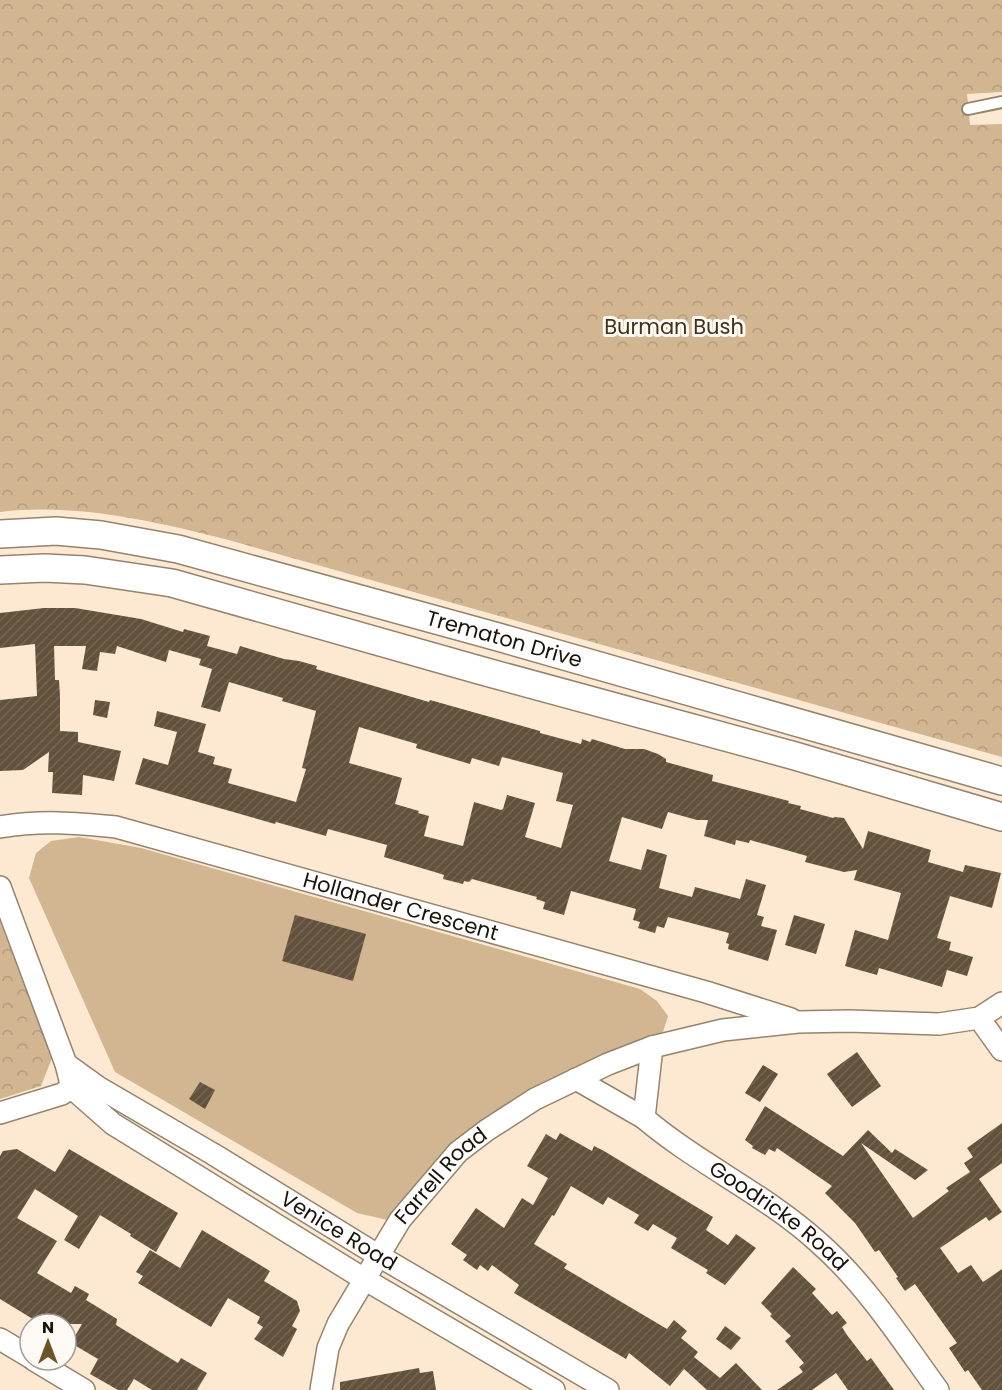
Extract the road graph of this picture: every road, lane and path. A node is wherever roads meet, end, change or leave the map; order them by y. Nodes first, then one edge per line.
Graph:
1 (1002, 102) edge
2 (968, 109) dead end
3 (0, 534) edge
4 (178, 549) junction
5 (0, 570) edge
6 (172, 583) junction
7 (404, 612) junction
8 (394, 645) junction
9 (589, 664) junction
10 (577, 697) junction
11 (732, 704) junction
12 (722, 736) junction
13 (932, 761) junction
14 (1002, 781) edge
15 (923, 793) junction
16 (1002, 817) edge
17 (0, 827) edge
18 (0, 887) edge
19 (1002, 1003) edge
20 (979, 1018) junction
21 (798, 1022) junction
22 (652, 1047) junction
23 (1002, 1050) edge
24 (576, 1079) junction
25 (78, 1083) junction
26 (0, 1113) edge
27 (644, 1118) junction
28 (213, 1154) junction
29 (196, 1177) junction
30 (379, 1256) junction
31 (364, 1279) junction
32 (0, 1339) edge
33 (18, 1350) edge
34 (54, 1372) edge
35 (84, 1390) edge
36 (321, 1390) edge
37 (554, 1390) edge
38 (608, 1390) edge
39 (938, 1390) edge

1 - 2 lane
3 - 4 street, Trematon Drive
4 - 6 street
4 - 7 street, Trematon Drive
5 - 6 street, Trematon Drive
6 - 8 street, Trematon Drive
7 - 8 street
7 - 9 street, Trematon Drive
8 - 10 street, Trematon Drive
9 - 10 street
9 - 11 street, Trematon Drive
10 - 12 street, Trematon Drive
11 - 12 street
11 - 13 street, Trematon Drive
12 - 15 street, Trematon Drive
13 - 14 street, Trematon Drive
13 - 15 street
15 - 16 street, Trematon Drive
17 - 21 street, Hollander Crescent
18 - 25 street
19 - 20 street, Hollander Crescent
20 - 21 street, Hollander Crescent
20 - 23 street
21 - 22 street, Hollander Crescent
22 - 24 street, Farrell Road
22 - 27 street
24 - 27 street, Goodricke Road
24 - 30 street, Farrell Road
25 - 26 street
25 - 28 street, Venice Road
25 - 29 street, Venice Road
27 - 39 street, Goodricke Road
28 - 29 street
28 - 30 street, Venice Road
29 - 31 street, Venice Road
30 - 31 street, Farrell Road
30 - 38 street, Venice Road
31 - 36 street, Farrell Road
31 - 37 street, Venice Road
32 - 33 street
34 - 35 street

